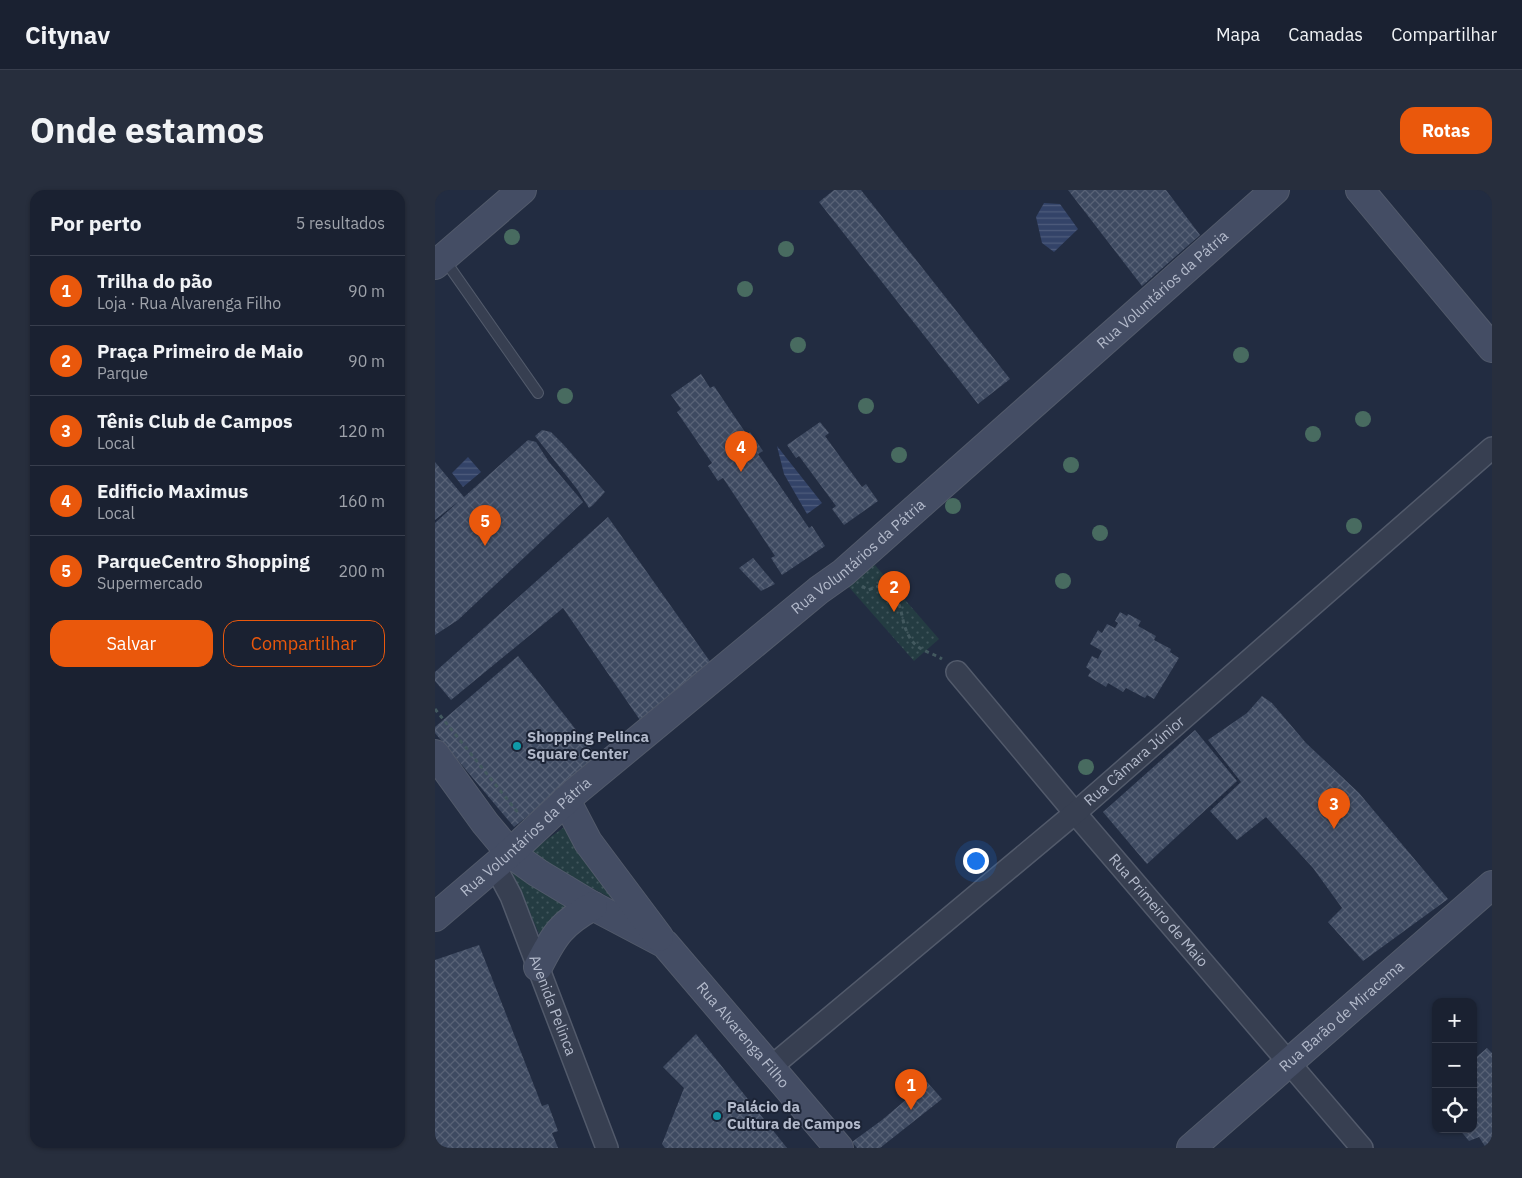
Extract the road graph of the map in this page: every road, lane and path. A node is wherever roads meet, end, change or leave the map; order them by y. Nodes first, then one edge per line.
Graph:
1 (523, 190) edge
2 (1275, 190) edge
3 (1359, 190) edge
4 (439, 262) edge
5 (1492, 348) edge
6 (538, 393) dead end
7 (1492, 448) edge
8 (843, 572) junction
9 (957, 672) joint
10 (435, 709) edge
11 (435, 754) edge
12 (566, 800) junction
13 (510, 803) dead end
14 (1075, 813) junction
15 (503, 859) junction
16 (1492, 885) edge
17 (593, 906) junction
18 (435, 917) edge
19 (665, 944) junction
20 (539, 966) junction
21 (1290, 1064) junction
22 (771, 1067) junction
23 (607, 1148) edge
24 (839, 1148) edge
25 (1191, 1148) edge
26 (1362, 1148) edge

1 - 4 main road
2 - 8 main road, Rua Voluntários da Pátria
3 - 5 main road
4 - 6 lane
7 - 14 street, Rua Câmara Júnior
8 - 9 path
8 - 12 main road, Rua Voluntários da Pátria
9 - 14 street, Rua Primeiro de Maio
10 - 13 path
11 - 15 main road, Avenida Pelinca
12 - 15 main road, Rua Voluntários da Pátria
12 - 19 main road, Rua Alvarenga Filho
14 - 21 street, Rua Primeiro de Maio
14 - 22 street, Rua Câmara Júnior
15 - 17 main road, Rua Alvarenga Filho
15 - 18 main road, Rua Voluntários da Pátria
15 - 20 street, Avenida Pelinca
16 - 21 main road, Rua Barão de Miracema
17 - 19 main road, Rua Alvarenga Filho
17 - 20 main road
19 - 22 main road, Rua Alvarenga Filho
20 - 23 street, Avenida Pelinca
21 - 25 main road, Rua Barão de Miracema
21 - 26 street, Rua Primeiro de Maio
22 - 24 main road, Rua Alvarenga Filho

